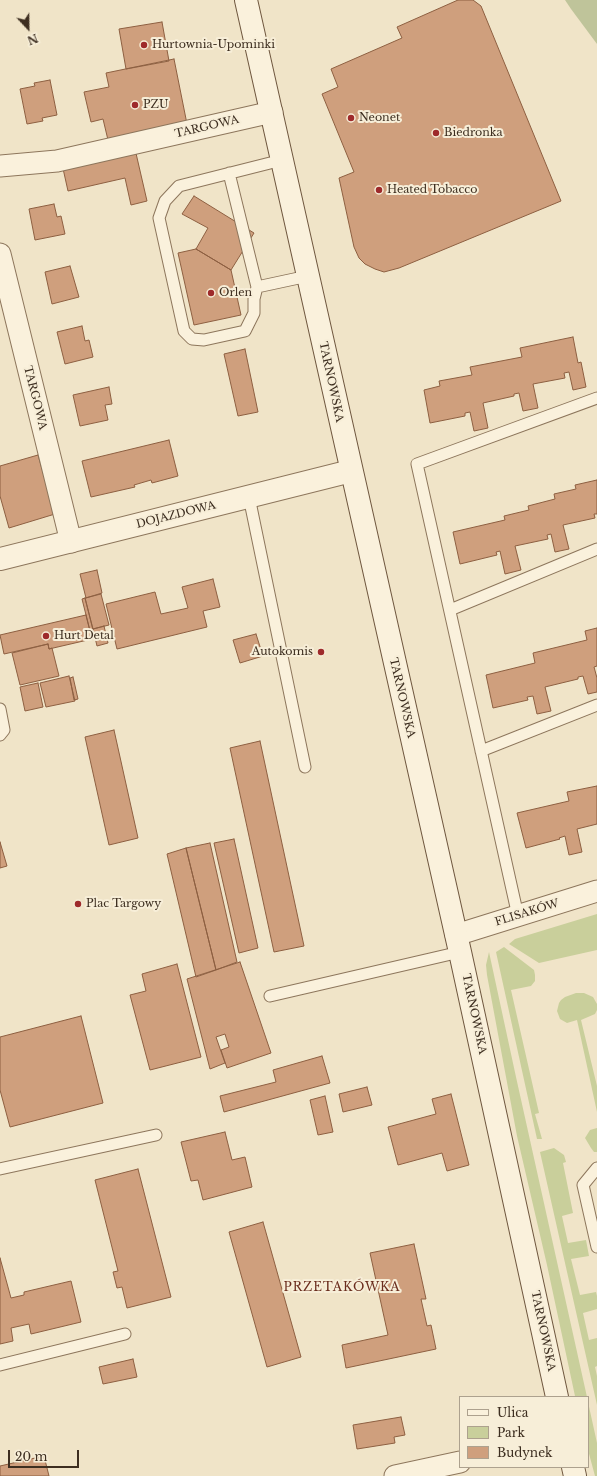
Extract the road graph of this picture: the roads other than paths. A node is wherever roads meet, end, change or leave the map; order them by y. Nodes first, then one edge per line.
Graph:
1 (246, 0) edge
2 (272, 112) junction
3 (282, 160) junction
4 (0, 166) edge
5 (229, 173) junction
6 (0, 254) edge
7 (308, 276) junction
8 (257, 287) junction
9 (597, 398) edge
10 (351, 471) junction
11 (248, 497) junction
12 (71, 542) junction
13 (597, 549) edge
14 (0, 560) edge
15 (450, 610) junction
16 (597, 705) edge
17 (0, 709) edge
18 (0, 735) edge
19 (481, 752) junction
20 (306, 767) dead end
21 (597, 892) edge
22 (518, 916) junction
23 (458, 943) junction
24 (270, 996) dead end
25 (156, 1135) dead end
26 (597, 1168) edge
27 (0, 1169) edge
28 (597, 1247) edge
29 (126, 1334) dead end
30 (0, 1365) edge
31 (557, 1396) edge
32 (459, 1462) edge
33 (395, 1476) edge

1 - 2 main road, TARNOWSKA
2 - 3 main road, TARNOWSKA
2 - 4 street, TARGOWA
3 - 5 lane
3 - 7 main road, TARNOWSKA
5 - 8 lane
5 - 8 lane
6 - 12 street, TARGOWA
7 - 8 lane
7 - 10 main road, TARNOWSKA
9 - 15 lane
10 - 11 main road, DOJAZDOWA
10 - 23 main road, TARNOWSKA
11 - 12 main road, DOJAZDOWA
11 - 20 lane
12 - 14 main road, DOJAZDOWA
13 - 15 lane
15 - 19 lane
16 - 19 lane
17 - 18 lane
19 - 22 lane
21 - 22 street, FLISAKÓW
22 - 23 street, FLISAKÓW
23 - 24 lane
23 - 31 main road, TARNOWSKA
25 - 27 lane
26 - 28 lane
29 - 30 lane
32 - 33 street

